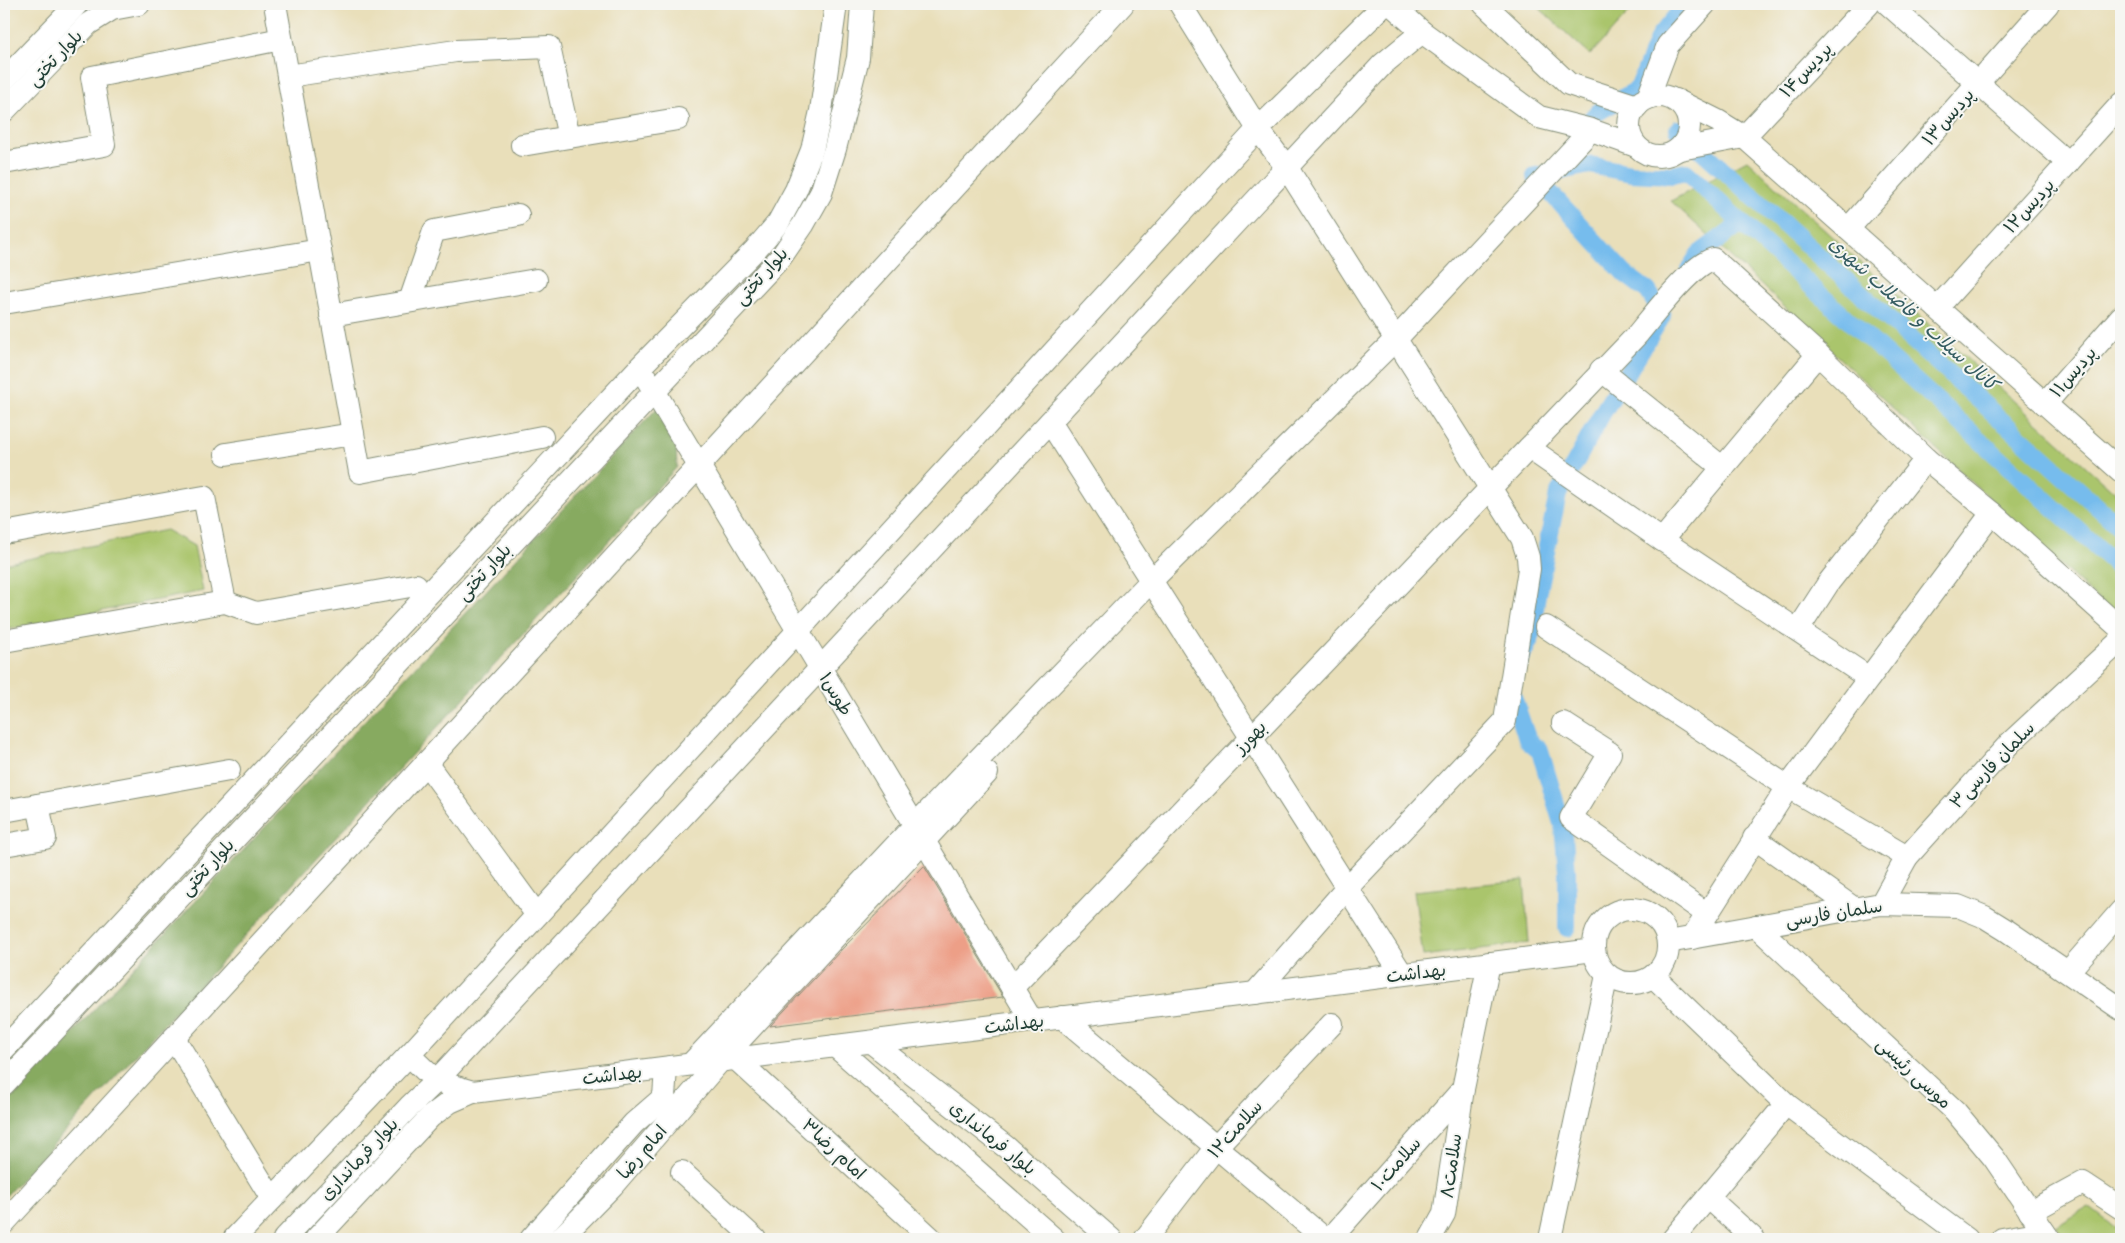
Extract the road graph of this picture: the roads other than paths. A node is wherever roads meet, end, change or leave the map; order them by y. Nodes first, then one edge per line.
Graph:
1 (77, 4) edge
2 (139, 4) edge
3 (275, 4) edge
4 (836, 4) edge
5 (862, 4) edge
6 (1123, 4) edge
7 (1180, 4) edge
8 (1385, 4) edge
9 (1391, 4) edge
10 (1484, 4) edge
11 (1705, 4) edge
12 (1869, 4) edge
13 (1888, 4) edge
14 (2048, 4) edge
15 (1422, 32) junction
16 (281, 39) junction
17 (288, 76) junction
18 (4, 80) edge
19 (1978, 83) junction
20 (1675, 100) junction
21 (1642, 102) junction
22 (2121, 104) edge
23 (4, 111) edge
24 (678, 119) dead end
25 (1258, 128) junction
26 (1592, 130) junction
27 (569, 137) junction
28 (1744, 137) junction
29 (522, 145) dead end
30 (1636, 146) junction
31 (1680, 149) junction
32 (2068, 162) junction
33 (4, 163) edge
34 (1287, 168) junction
35 (518, 215) dead end
36 (1848, 230) junction
37 (320, 250) junction
38 (536, 280) dead end
39 (410, 301) junction
40 (4, 303) edge
41 (1936, 308) junction
42 (332, 315) junction
43 (2121, 317) edge
44 (1396, 340) junction
45 (1818, 354) junction
46 (640, 367) junction
47 (1601, 370) junction
48 (654, 390) junction
49 (2045, 404) junction
50 (1050, 422) junction
51 (353, 434) junction
52 (542, 437) dead end
53 (1529, 448) junction
54 (226, 454) dead end
55 (1926, 459) junction
56 (700, 465) junction
57 (1723, 468) junction
58 (2121, 471) edge
59 (1490, 488) junction
60 (1992, 513) junction
61 (4, 533) edge
62 (1662, 540) junction
63 (416, 585) dead end
64 (1155, 587) junction
65 (225, 602) junction
66 (1546, 627) dead end
67 (2121, 629) edge
68 (1798, 630) junction
69 (799, 631) junction
70 (2121, 640) edge
71 (4, 641) edge
72 (820, 668) junction
73 (1869, 678) junction
74 (1563, 723) dead end
75 (1251, 737) junction
76 (426, 763) junction
77 (229, 770) dead end
78 (1788, 787) junction
79 (38, 805) junction
80 (4, 811) edge
81 (919, 832) junction
82 (1754, 838) junction
83 (4, 845) edge
84 (1907, 857) junction
85 (1347, 888) junction
86 (1881, 904) junction
87 (1855, 909) junction
88 (2121, 911) edge
89 (1707, 914) junction
90 (538, 915) junction
91 (1756, 926) junction
92 (1692, 938) junction
93 (1668, 942) junction
94 (1594, 950) junction
95 (1490, 963) junction
96 (2068, 972) junction
97 (1402, 974) junction
98 (1607, 975) junction
99 (1653, 976) junction
100 (1012, 988) junction
101 (1255, 993) junction
102 (2121, 1009) edge
103 (1062, 1017) junction
104 (1032, 1021) junction
105 (1332, 1024) dead end
106 (174, 1038) junction
107 (871, 1042) junction
108 (835, 1046) junction
109 (4, 1049) edge
110 (409, 1055) junction
111 (728, 1060) junction
112 (691, 1064) junction
113 (666, 1068) junction
114 (436, 1081) junction
115 (4, 1084) edge
116 (1462, 1089) junction
117 (473, 1092) junction
118 (1786, 1104) junction
119 (1216, 1148) junction
120 (682, 1172) dead end
121 (1708, 1197) junction
122 (265, 1207) junction
123 (2121, 1208) edge
124 (2030, 1212) junction
125 (4, 1223) edge
126 (2046, 1236) edge
127 (234, 1239) edge
128 (283, 1239) edge
129 (316, 1239) edge
130 (531, 1239) edge
131 (560, 1239) edge
132 (755, 1239) edge
133 (932, 1239) edge
134 (1054, 1239) edge
135 (1112, 1239) edge
136 (1145, 1239) edge
137 (1325, 1239) edge
138 (1330, 1239) edge
139 (1430, 1239) edge
140 (1550, 1239) edge
141 (1673, 1239) edge
142 (1754, 1239) edge
143 (1967, 1239) edge
144 (2002, 1239) edge

1 - 18 street, بلوار تختی
2 - 23 street, بلوار تختی
3 - 16 street
4 - 46 street, بلوار تختی
5 - 48 street, بلوار تختی
6 - 56 street
7 - 25 street
8 - 25 street
9 - 15 street
10 - 21 street
11 - 21 street
12 - 28 street, پردیس۱۴
13 - 19 street
14 - 19 street, پردیس۱۳
15 - 26 street
15 - 34 street, بلوار فرمانداری
16 - 17 street
16 - 33 street
17 - 27 street
17 - 37 street
19 - 32 street
19 - 36 street, پردیس۱۳
20 - 21 street
20 - 28 street
20 - 31 street
21 - 30 street
22 - 32 street, پردیس۱۲
24 - 27 street
25 - 34 street
25 - 69 street
26 - 30 street
26 - 44 street
27 - 29 street
28 - 31 street
28 - 36 street
30 - 31 street
32 - 41 street, پردیس۱۲
34 - 44 street
34 - 50 street, بلوار فرمانداری
35 - 39 street
36 - 41 street
37 - 40 street
37 - 42 street
38 - 39 street
39 - 42 street
41 - 49 street
42 - 51 street
43 - 49 street, پردیس۱۱
44 - 59 street
44 - 64 street
45 - 47 street, بهورز
45 - 55 street
45 - 57 street
46 - 48 street, طوس۱
46 - 109 street, بلوار تختی
47 - 53 street, بهورز
47 - 57 street
48 - 56 street, طوس۱
48 - 115 street, بلوار تختی
49 - 58 street
50 - 64 street
50 - 72 street, بلوار فرمانداری
51 - 52 street
51 - 54 street
53 - 59 street, بهورز
53 - 62 street
55 - 60 street
55 - 68 street
56 - 69 street, طوس۱
56 - 76 street
57 - 62 street
59 - 75 street, بهورز
59 - 85 street
60 - 67 street
60 - 73 street
61 - 65 street
62 - 68 street
63 - 65 street
64 - 75 street
64 - 81 street
65 - 71 street
66 - 78 street
68 - 73 street
69 - 72 street, طوس۱
69 - 90 street
70 - 84 street, سلمان فارسی۳
72 - 81 street, طوس۱
72 - 114 street, بلوار فرمانداری
73 - 78 street
74 - 89 street
75 - 85 street
75 - 100 street, بهورز
76 - 90 street
76 - 106 street
77 - 79 street
78 - 82 street
78 - 84 street
79 - 80 street
79 - 83 street
81 - 100 street, طوس۱
81 - 111 street, امام رضا
81 - 112 street
82 - 87 street
82 - 89 street
84 - 86 street, سلمان فارسی۳
85 - 97 street
85 - 101 street
86 - 87 street, سلمان فارسی
86 - 96 street, سلمان فارسی
87 - 91 street, سلمان فارسی
88 - 96 street
89 - 92 street
90 - 110 street
91 - 92 street, سلمان فارسی
91 - 124 street, موسی رئیسی
92 - 93 street, سلمان فارسی
93 - 94 street
93 - 99 street
94 - 95 street, بهداشت
94 - 98 street
95 - 97 street, بهداشت
95 - 116 street, سلامت۸
96 - 102 street, سلمان فارسی
97 - 101 street, بهداشت
98 - 99 street
98 - 140 street
99 - 118 street
100 - 104 street, طوس۱
101 - 103 street, بهداشت
103 - 104 street, بهداشت
103 - 119 street
104 - 107 street, بهداشت
105 - 119 street, سلامت۱۲
106 - 122 street
106 - 125 street
107 - 108 street, بهداشت
107 - 135 street, بلوار فرمانداری
108 - 111 street, بهداشت
108 - 134 street, بلوار فرمانداری
110 - 114 street
110 - 122 street
111 - 112 street, بهداشت
111 - 131 street, امام رضا
111 - 133 street, امام رضا۳
112 - 113 street, بهداشت
113 - 117 street, بهداشت
113 - 130 street, امام رضا
114 - 117 street, بهداشت
114 - 128 street, بلوار فرمانداری
116 - 138 street, سلامت۱۰
116 - 139 street, سلامت۸
117 - 129 street, بلوار فرمانداری
118 - 121 street
118 - 143 street
119 - 136 street, سلامت۱۲
119 - 137 street
120 - 132 street
121 - 141 street
121 - 142 street
122 - 127 street
122 - 128 street
123 - 124 street
124 - 126 street, موسی رئیسی
126 - 144 street

